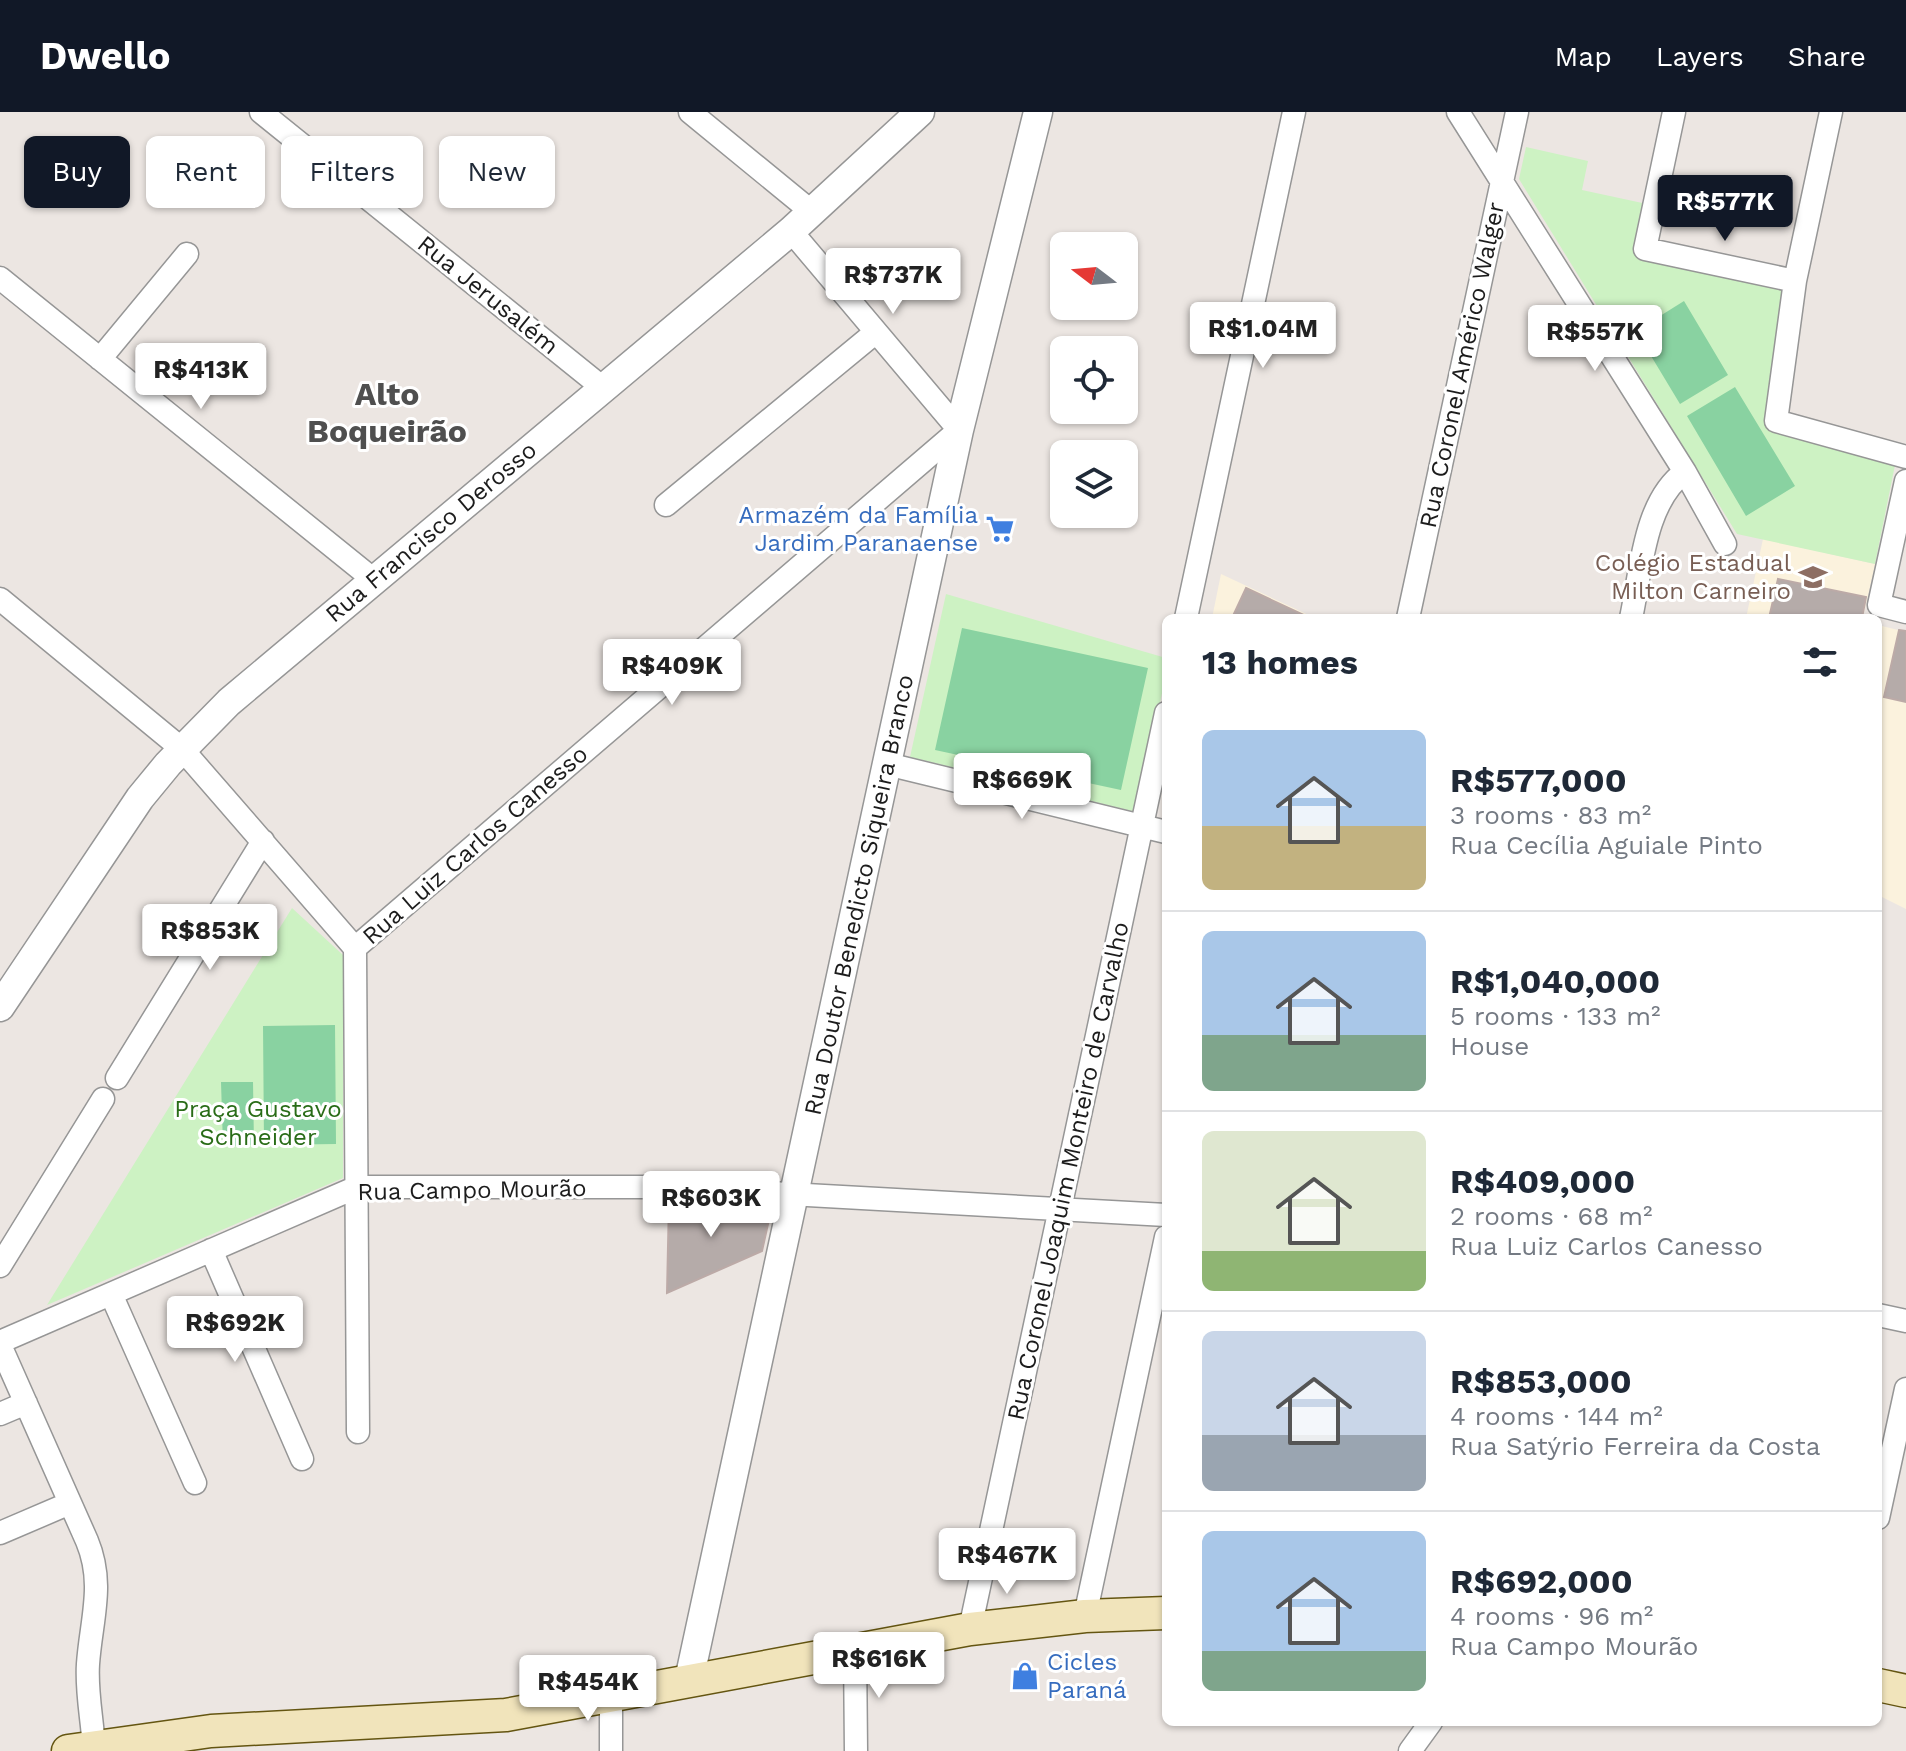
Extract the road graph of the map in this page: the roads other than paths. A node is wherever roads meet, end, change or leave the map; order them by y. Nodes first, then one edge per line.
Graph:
1 (261, 112) edge
2 (690, 112) edge
3 (920, 112) edge
4 (1038, 112) edge
5 (1294, 112) edge
6 (1458, 112) edge
7 (1517, 112) edge
8 (1674, 112) edge
9 (1831, 112) edge
10 (1502, 182) junction
11 (812, 212) junction
12 (791, 231) junction
13 (187, 254) dead end
14 (0, 278) edge
15 (1795, 281) junction
16 (876, 332) junction
17 (100, 359) junction
18 (603, 388) junction
19 (959, 430) junction
20 (1906, 457) edge
21 (1685, 472) junction
22 (1906, 481) edge
23 (666, 505) dead end
24 (1725, 544) dead end
25 (374, 580) junction
26 (3, 608) edge
27 (1906, 612) edge
28 (1187, 614) edge
29 (1409, 614) edge
30 (1632, 614) edge
31 (1162, 732) edge
32 (182, 749) junction
33 (887, 764) junction
34 (1142, 827) junction
35 (1162, 831) edge
36 (263, 841) junction
37 (355, 948) junction
38 (0, 1007) edge
39 (117, 1078) dead end
40 (103, 1099) dead end
41 (357, 1187) junction
42 (794, 1195) junction
43 (1060, 1209) junction
44 (1162, 1215) edge
45 (211, 1250) junction
46 (1162, 1256) edge
47 (0, 1266) edge
48 (111, 1294) junction
49 (1882, 1316) edge
50 (1906, 1321) edge
51 (0, 1343) edge
52 (1906, 1389) edge
53 (26, 1403) junction
54 (0, 1414) edge
55 (358, 1432) dead end
56 (302, 1459) dead end
57 (195, 1483) dead end
58 (1882, 1500) edge
59 (70, 1503) junction
60 (0, 1533) edge
61 (1162, 1613) edge
62 (1085, 1616) junction
63 (970, 1629) junction
64 (855, 1649) junction
65 (689, 1680) junction
66 (1882, 1686) edge
67 (1906, 1691) edge
68 (611, 1695) junction
69 (1428, 1726) edge
70 (355, 1738) edge
71 (86, 1750) edge
72 (611, 1751) edge
73 (856, 1751) edge
74 (1410, 1751) edge

1 - 18 street, Rua Jerusalém
2 - 11 street
3 - 11 street, Rua Francisco Derosso
4 - 19 street, Rua Doutor Benedicto Siqueira Branco
5 - 28 street
6 - 10 street
7 - 10 street, Rua Coronel Américo Walger
8 - 15 street
9 - 15 street
10 - 21 street
10 - 29 street, Rua Coronel Américo Walger
11 - 12 street, Rua Francisco Derosso
12 - 16 street
12 - 18 street, Rua Francisco Derosso
13 - 17 street
14 - 17 street
15 - 20 street
16 - 19 street
16 - 23 street
17 - 25 street
18 - 25 street, Rua Francisco Derosso
19 - 33 street, Rua Doutor Benedicto Siqueira Branco
19 - 37 street, Rua Luiz Carlos Canesso
21 - 24 street
21 - 30 street
22 - 27 street
25 - 32 street, Rua Francisco Derosso
26 - 32 street
31 - 34 street, Rua Coronel Joaquim Monteiro de Carvalho
32 - 36 street
32 - 38 street, Rua Francisco Derosso
33 - 34 street
33 - 42 street, Rua Doutor Benedicto Siqueira Branco
34 - 35 street
34 - 43 street, Rua Coronel Joaquim Monteiro de Carvalho
36 - 37 street
36 - 39 street
37 - 41 street
40 - 47 street
41 - 42 street, Rua Campo Mourão
41 - 45 street, Rua Campo Mourão
41 - 55 street
42 - 43 street, Rua Campo Mourão
42 - 65 street, Rua Doutor Benedicto Siqueira Branco
43 - 44 street, Rua Campo Mourão
43 - 63 street, Rua Coronel Joaquim Monteiro de Carvalho
45 - 48 street, Rua Campo Mourão
45 - 56 street
46 - 62 street
48 - 51 street, Rua Campo Mourão
48 - 57 street
49 - 50 street
51 - 53 street
52 - 58 street
53 - 54 street
53 - 59 street
59 - 60 street
59 - 71 street
61 - 62 main road
62 - 63 main road
63 - 64 main road
64 - 65 main road
64 - 73 street
65 - 68 main road
66 - 67 main road
68 - 70 main road
68 - 72 street
69 - 74 street
70 - 71 main road

